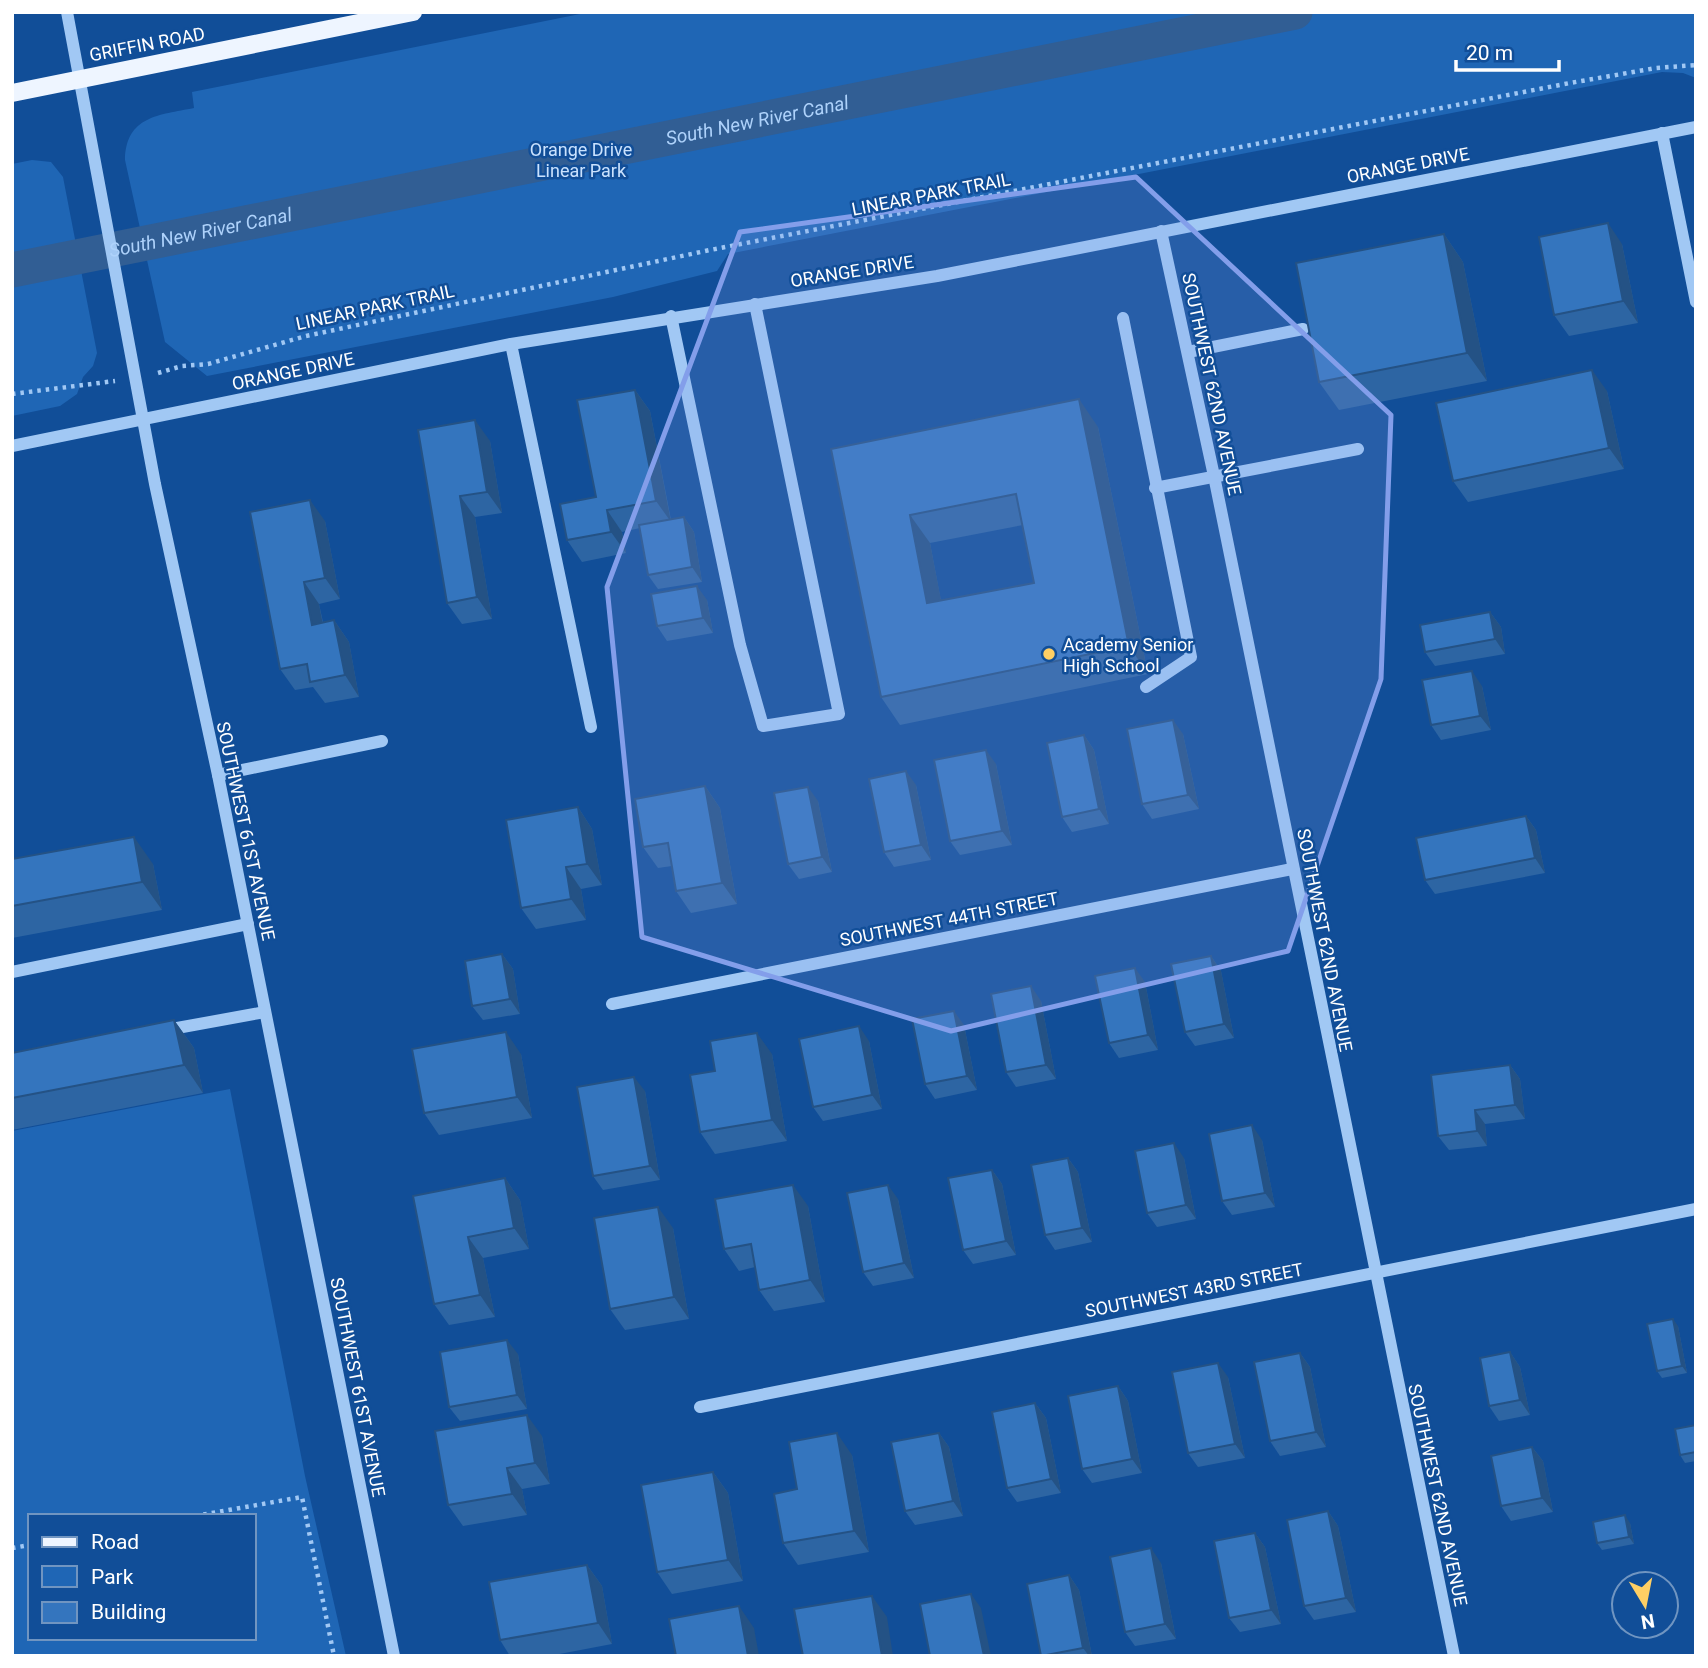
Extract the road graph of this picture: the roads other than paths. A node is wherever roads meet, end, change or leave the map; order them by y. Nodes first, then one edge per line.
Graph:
1 (66, 12) edge
2 (413, 12) edge
3 (79, 79) junction
4 (12, 93) edge
5 (1696, 127) edge
6 (1662, 133) junction
7 (1161, 231) junction
8 (1696, 302) edge
9 (755, 304) junction
10 (671, 316) junction
11 (1123, 318) dead end
12 (1303, 329) edge
13 (511, 344) junction
14 (1188, 352) junction
15 (144, 419) junction
16 (12, 446) edge
17 (1358, 449) dead end
18 (1214, 476) junction
19 (1155, 488) junction
20 (1146, 687) dead end
21 (591, 727) dead end
22 (382, 741) dead end
23 (218, 775) junction
24 (1292, 869) junction
25 (247, 924) junction
26 (12, 972) edge
27 (612, 1004) dead end
28 (265, 1012) junction
29 (156, 1032) edge
30 (1696, 1209) edge
31 (1374, 1272) junction
32 (700, 1407) dead end
33 (394, 1656) edge
34 (1454, 1656) edge

1 - 3 street, SOUTHWEST 61ST AVENUE
2 - 3 main road, GRIFFIN ROAD
3 - 4 main road, GRIFFIN ROAD
3 - 15 street, SOUTHWEST 61ST AVENUE
5 - 6 street, ORANGE DRIVE
6 - 7 street, ORANGE DRIVE
6 - 8 street
7 - 9 street, ORANGE DRIVE
7 - 14 street, SOUTHWEST 62ND AVENUE
9 - 10 street, ORANGE DRIVE
9 - 10 street
10 - 13 street, ORANGE DRIVE
11 - 19 street
12 - 14 street
13 - 15 street, ORANGE DRIVE
13 - 21 street
14 - 18 street, SOUTHWEST 62ND AVENUE
15 - 16 street, ORANGE DRIVE
15 - 23 street, SOUTHWEST 61ST AVENUE
17 - 18 street
18 - 19 street
18 - 24 street, SOUTHWEST 62ND AVENUE
19 - 20 street
22 - 23 street
23 - 25 street, SOUTHWEST 61ST AVENUE
24 - 27 street, SOUTHWEST 44TH STREET
24 - 31 street, SOUTHWEST 62ND AVENUE
25 - 26 street
25 - 28 street, SOUTHWEST 61ST AVENUE
28 - 29 street
28 - 33 street, SOUTHWEST 61ST AVENUE
30 - 31 street, SOUTHWEST 43RD STREET
31 - 32 street, SOUTHWEST 43RD STREET
31 - 34 street, SOUTHWEST 62ND AVENUE

